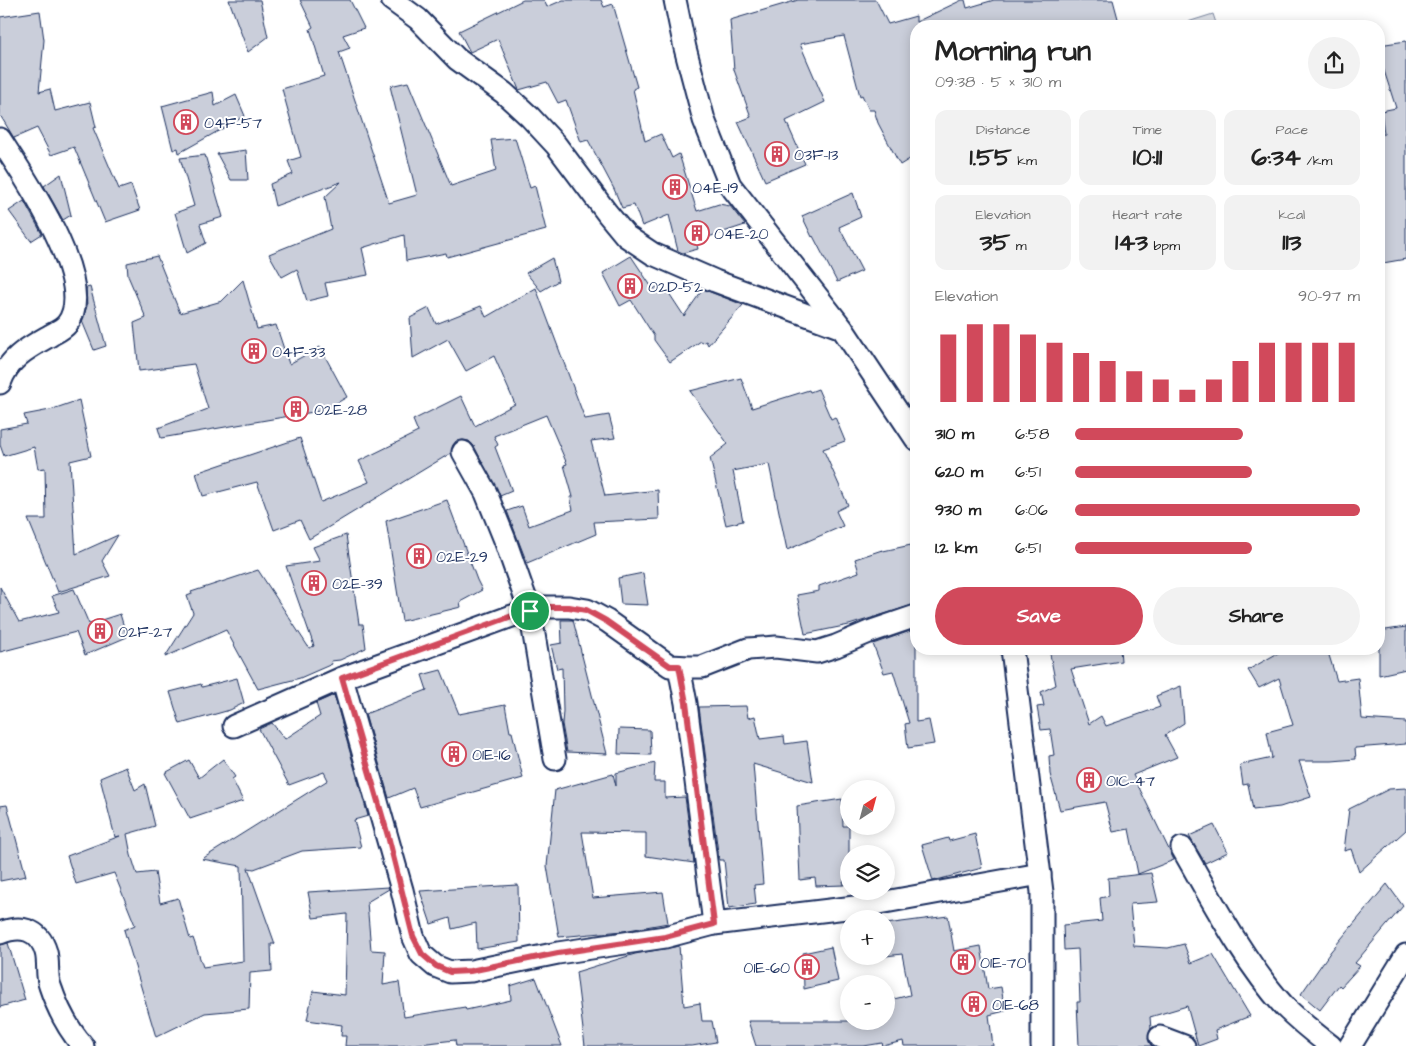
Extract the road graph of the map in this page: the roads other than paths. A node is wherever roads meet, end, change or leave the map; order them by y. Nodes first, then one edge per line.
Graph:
1 (392, 0) edge
2 (675, 0) edge
3 (0, 139) edge
4 (842, 328) junction
5 (0, 383) edge
6 (910, 430) edge
7 (464, 452) dead end
8 (530, 611) junction
9 (910, 618) edge
10 (1013, 655) edge
11 (679, 666) junction
12 (342, 678) junction
13 (234, 726) dead end
14 (555, 759) dead end
15 (1182, 848) dead end
16 (1040, 874) junction
17 (714, 924) junction
18 (0, 933) edge
19 (1406, 955) edge
20 (1160, 1037) dead end
21 (84, 1046) edge
22 (1042, 1046) edge
23 (1184, 1046) edge
24 (1331, 1046) edge
25 (1350, 1046) edge

1 - 4 street
2 - 4 street
3 - 5 street
4 - 6 street
7 - 8 street
8 - 11 street
8 - 12 street
8 - 14 street
9 - 11 street
10 - 16 street
11 - 17 street
12 - 13 street
12 - 17 street
15 - 24 street
16 - 17 street
16 - 22 street
18 - 21 street
19 - 25 street
20 - 23 street

